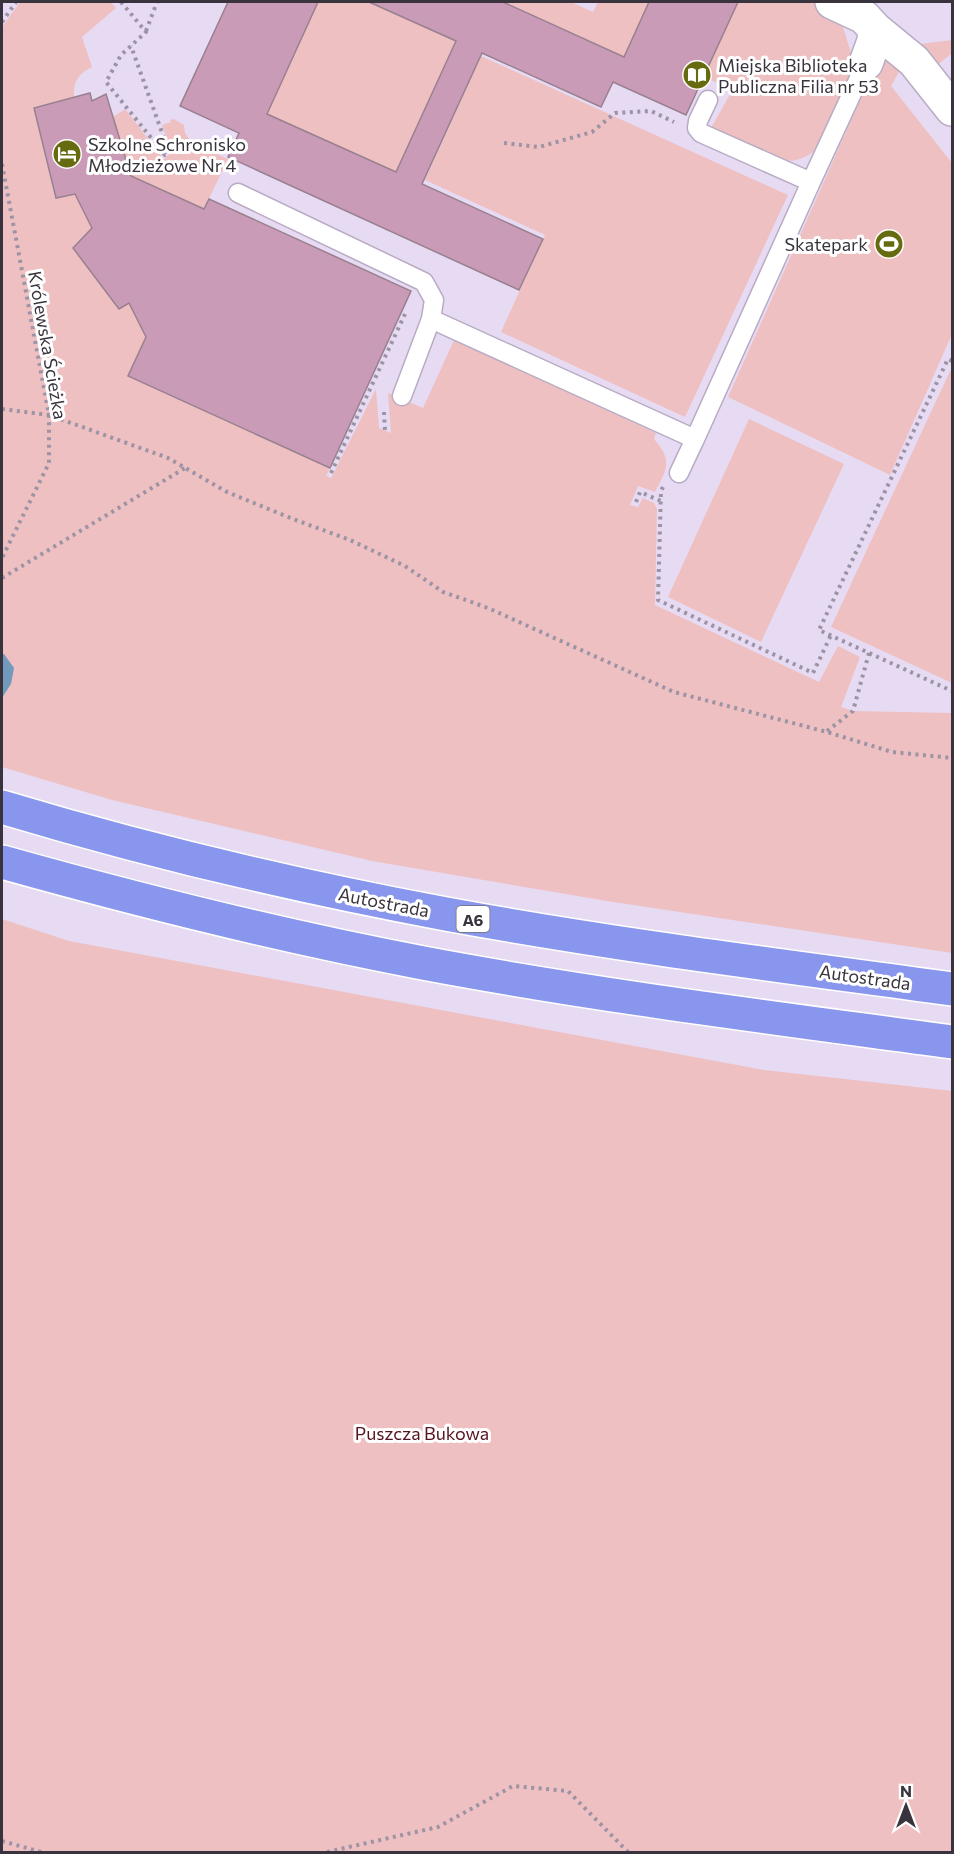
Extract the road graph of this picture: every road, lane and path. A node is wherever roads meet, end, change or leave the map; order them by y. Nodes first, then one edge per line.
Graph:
1 (16, 2) edge
2 (121, 2) edge
3 (157, 2) edge
4 (855, 11) edge
5 (2, 22) edge
6 (146, 32) junction
7 (131, 45) junction
8 (866, 63) joint
9 (708, 100) dead end
10 (952, 109) edge
11 (697, 128) junction
12 (504, 144) dead end
13 (2, 164) edge
14 (811, 182) junction
15 (238, 194) dead end
16 (431, 319) junction
17 (400, 323) dead end
18 (952, 361) edge
19 (402, 396) dead end
20 (2, 409) edge
21 (49, 415) junction
22 (695, 439) junction
23 (185, 468) junction
24 (331, 473) dead end
25 (679, 473) dead end
26 (661, 491) dead end
27 (660, 501) junction
28 (636, 502) dead end
29 (2, 558) edge
30 (2, 578) edge
31 (831, 635) junction
32 (869, 653) junction
33 (952, 691) edge
34 (827, 732) junction
35 (952, 758) edge
36 (2, 807) edge
37 (2, 862) edge
38 (952, 989) edge
39 (952, 1042) edge
40 (2, 1841) edge
41 (41, 1852) edge
42 (327, 1852) edge
43 (627, 1852) edge

1 - 5 path
2 - 6 path
3 - 6 path
4 - 8 street
4 - 10 street
6 - 7 path
7 - 7 path
8 - 14 lane
9 - 11 lane
11 - 12 path
11 - 14 lane
13 - 21 path, Królewska Ścieżka
14 - 22 lane
15 - 16 lane
16 - 19 lane
16 - 22 lane
17 - 24 path
18 - 31 path
20 - 21 path
21 - 23 path
21 - 29 path, Królewska Ścieżka
22 - 25 lane
23 - 30 path
23 - 34 path
26 - 27 path
27 - 28 path
27 - 31 path
31 - 32 path
32 - 33 path
32 - 34 path
34 - 35 path
36 - 38 highway, Autostrada / A6
37 - 39 highway
40 - 41 path
42 - 43 path

